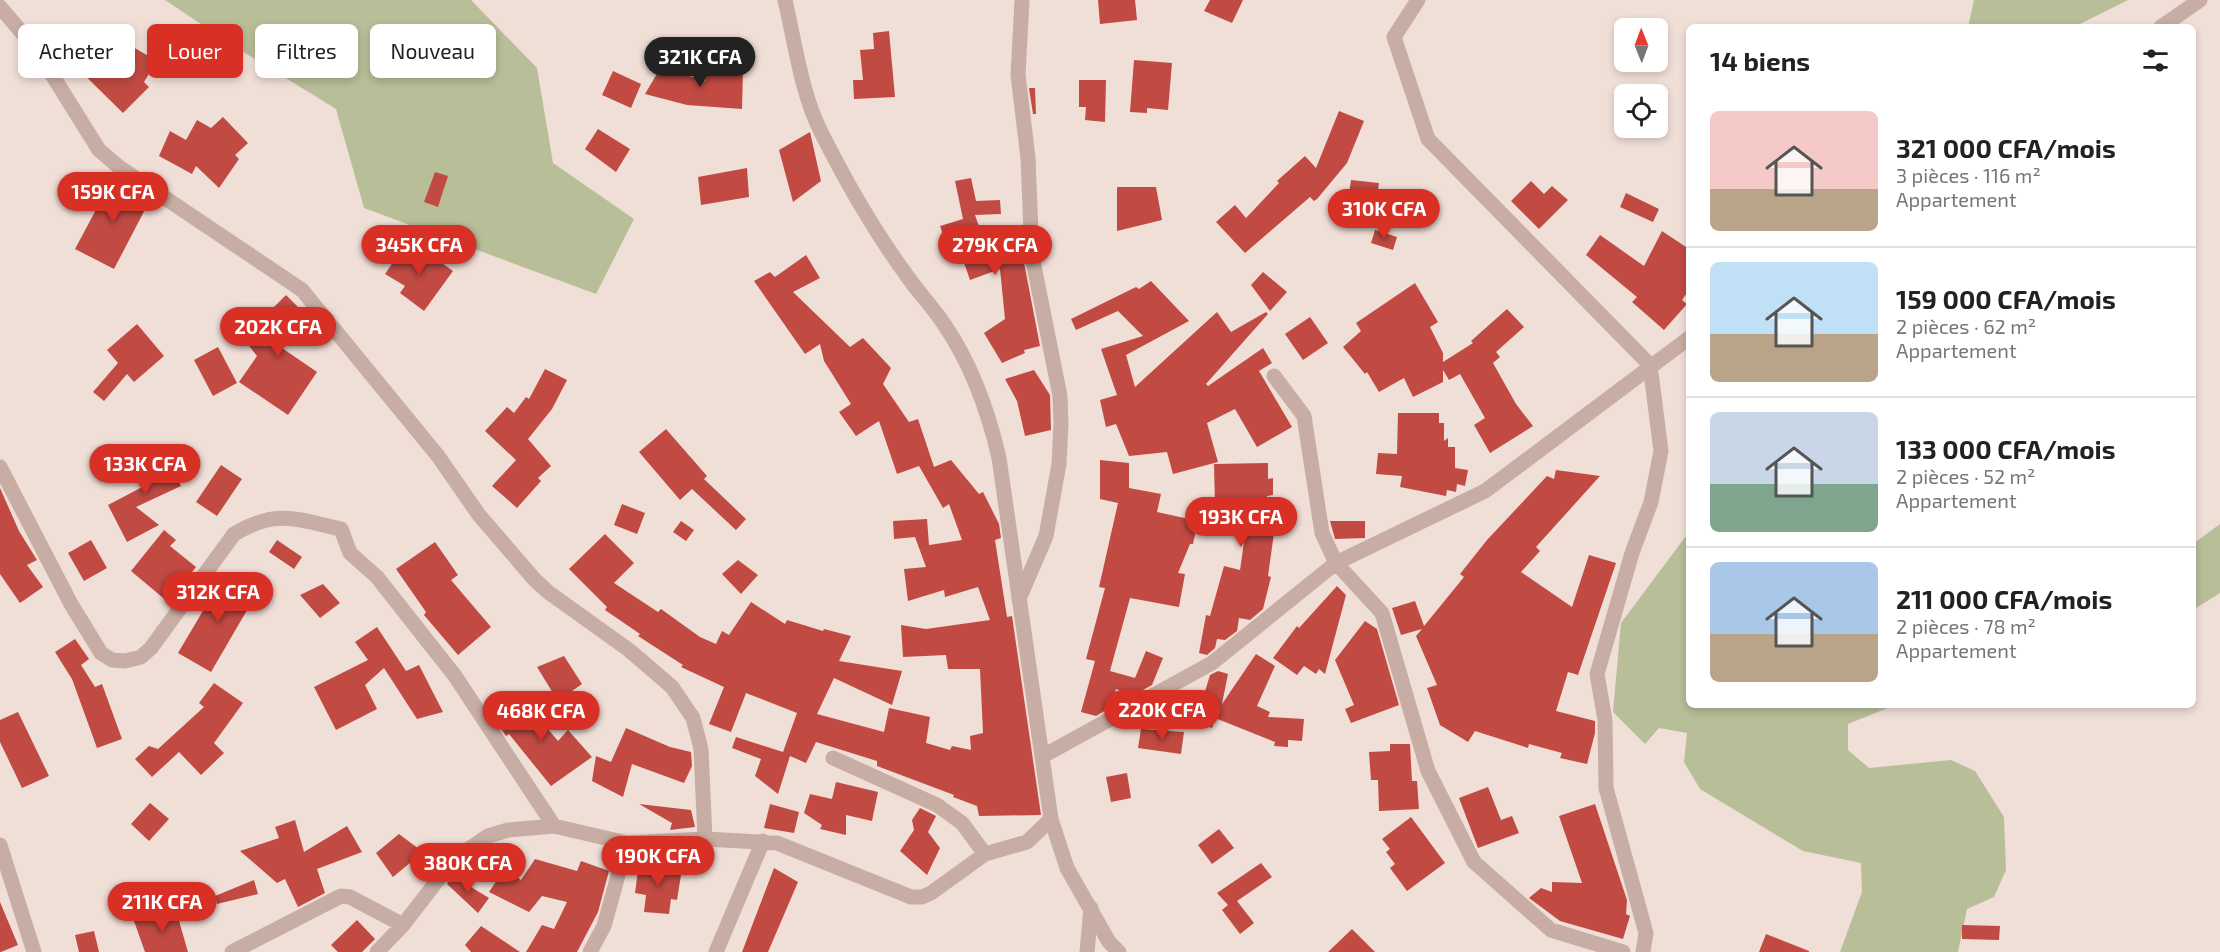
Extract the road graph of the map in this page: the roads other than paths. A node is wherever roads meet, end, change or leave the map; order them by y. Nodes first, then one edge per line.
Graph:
1 (785, 0) edge
2 (1022, 0) edge
3 (1418, 0) edge
4 (2200, 0) edge
5 (0, 7) edge
6 (2166, 24) edge
7 (1686, 340) edge
8 (1650, 365) junction
9 (1274, 376) dead end
10 (0, 467) edge
11 (1336, 563) junction
12 (1019, 599) junction
13 (1042, 756) junction
14 (833, 758) dead end
15 (1051, 819) junction
16 (554, 826) junction
17 (705, 838) junction
18 (763, 840) junction
19 (627, 843) junction
20 (0, 845) edge
21 (985, 854) junction
22 (1091, 908) junction
23 (403, 925) junction
24 (34, 952) edge
25 (232, 952) edge
26 (377, 952) edge
27 (590, 952) edge
28 (716, 952) edge
29 (1087, 952) edge
30 (1119, 952) edge
31 (1623, 952) edge
32 (1643, 952) edge

1 - 12 street
2 - 12 street
3 - 8 street
4 - 6 street
5 - 17 street
7 - 8 street
8 - 11 street
8 - 32 street
9 - 11 street
10 - 16 street
11 - 13 street
11 - 31 street
12 - 13 street
13 - 15 street
14 - 21 street
15 - 21 street
15 - 22 street
16 - 19 street
16 - 23 street
17 - 18 street
17 - 19 street
18 - 21 street
18 - 28 street
19 - 27 street
20 - 24 street
22 - 29 street
22 - 30 street
23 - 25 street
23 - 26 street

